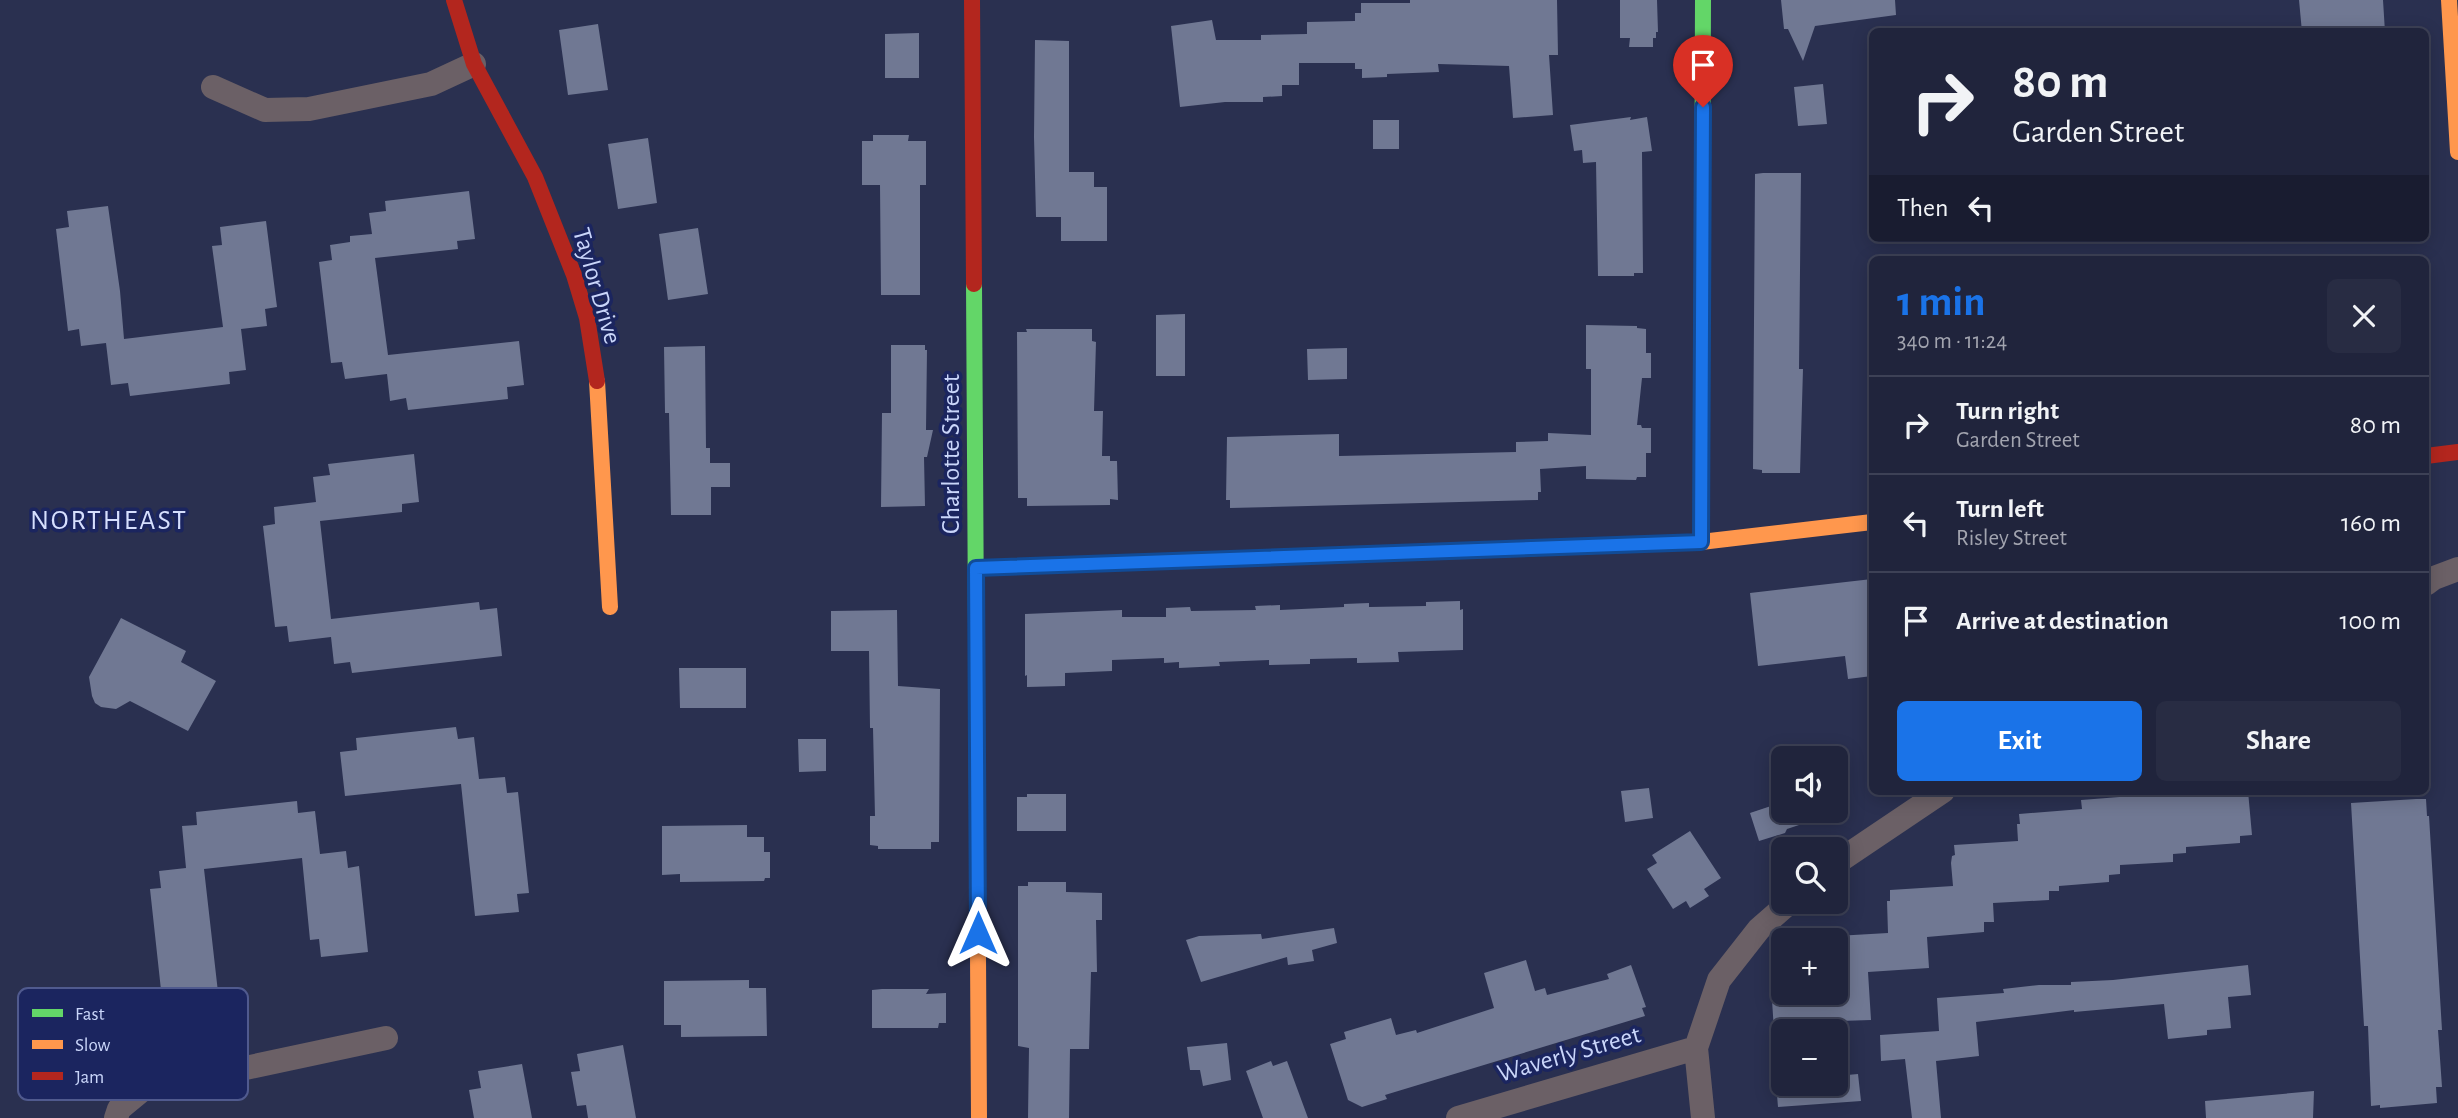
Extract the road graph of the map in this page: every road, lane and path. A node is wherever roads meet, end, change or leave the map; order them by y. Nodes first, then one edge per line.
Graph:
1 (454, 0) edge
2 (972, 0) edge
3 (1703, 0) edge
4 (2449, 0) edge
5 (474, 64) junction
6 (213, 87) dead end
7 (2458, 152) edge
8 (2458, 452) edge
9 (2429, 456) edge
10 (1869, 522) edge
11 (1701, 542) junction
12 (976, 568) junction
13 (2458, 569) edge
14 (2429, 582) edge
15 (610, 607) dead end
16 (1937, 795) edge
17 (1848, 855) edge
18 (1776, 914) edge
19 (386, 1038) dead end
20 (1696, 1048) junction
21 (248, 1067) edge
22 (130, 1100) edge
23 (116, 1118) edge
24 (979, 1118) edge
25 (1458, 1118) edge
26 (1703, 1118) edge

1 - 5 street, Taylor Drive
2 - 12 street, Charlotte Street
3 - 11 street
4 - 7 street
5 - 6 street
5 - 15 street, Taylor Drive
8 - 9 street
10 - 11 street
11 - 12 street
12 - 24 street, Charlotte Street
13 - 14 street
16 - 17 street
18 - 20 street
19 - 21 street
20 - 25 street, Waverly Street
20 - 26 street
22 - 23 street

